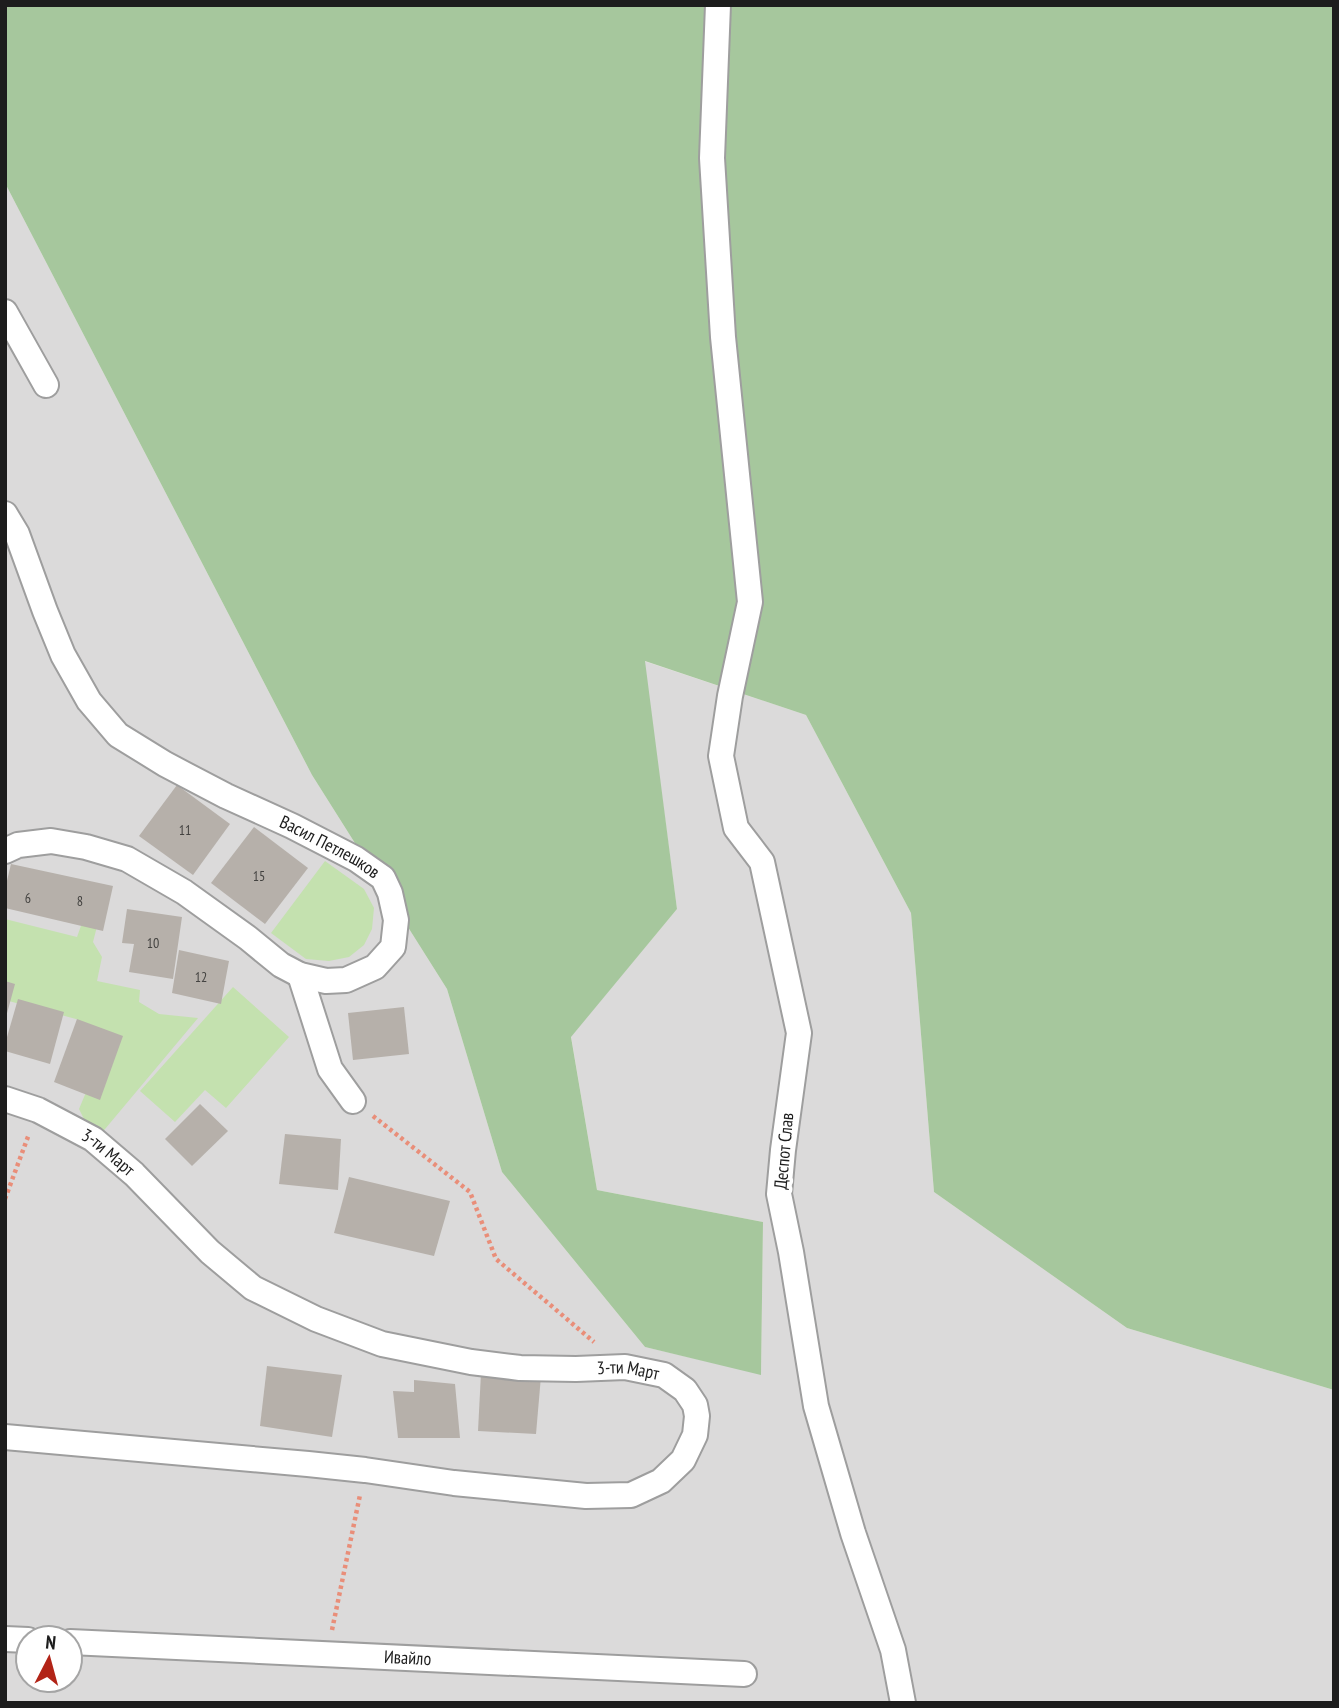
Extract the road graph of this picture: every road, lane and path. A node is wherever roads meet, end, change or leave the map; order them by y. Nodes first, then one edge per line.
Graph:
1 (718, 5) edge
2 (5, 312) edge
3 (46, 385) dead end
4 (5, 514) edge
5 (5, 851) edge
6 (300, 975) junction
7 (5, 1099) edge
8 (353, 1101) joint
9 (38, 1110) junction
10 (5, 1199) edge
11 (625, 1367) junction
12 (5, 1437) edge
13 (365, 1470) junction
14 (84, 1643) edge
15 (327, 1654) junction
16 (744, 1674) dead end
17 (903, 1703) edge

1 - 17 street, Деспот Слав
2 - 3 street
4 - 6 street, Васил Петлешков
5 - 6 street, Васил Петлешков
6 - 8 street
7 - 9 street, 3-ти Март
8 - 11 path
9 - 10 path
9 - 11 street, 3-ти Март
11 - 13 street, 3-ти Март
12 - 13 street, 3-ти Март
13 - 15 path
14 - 15 street, Ивайло
15 - 16 street, Ивайло

